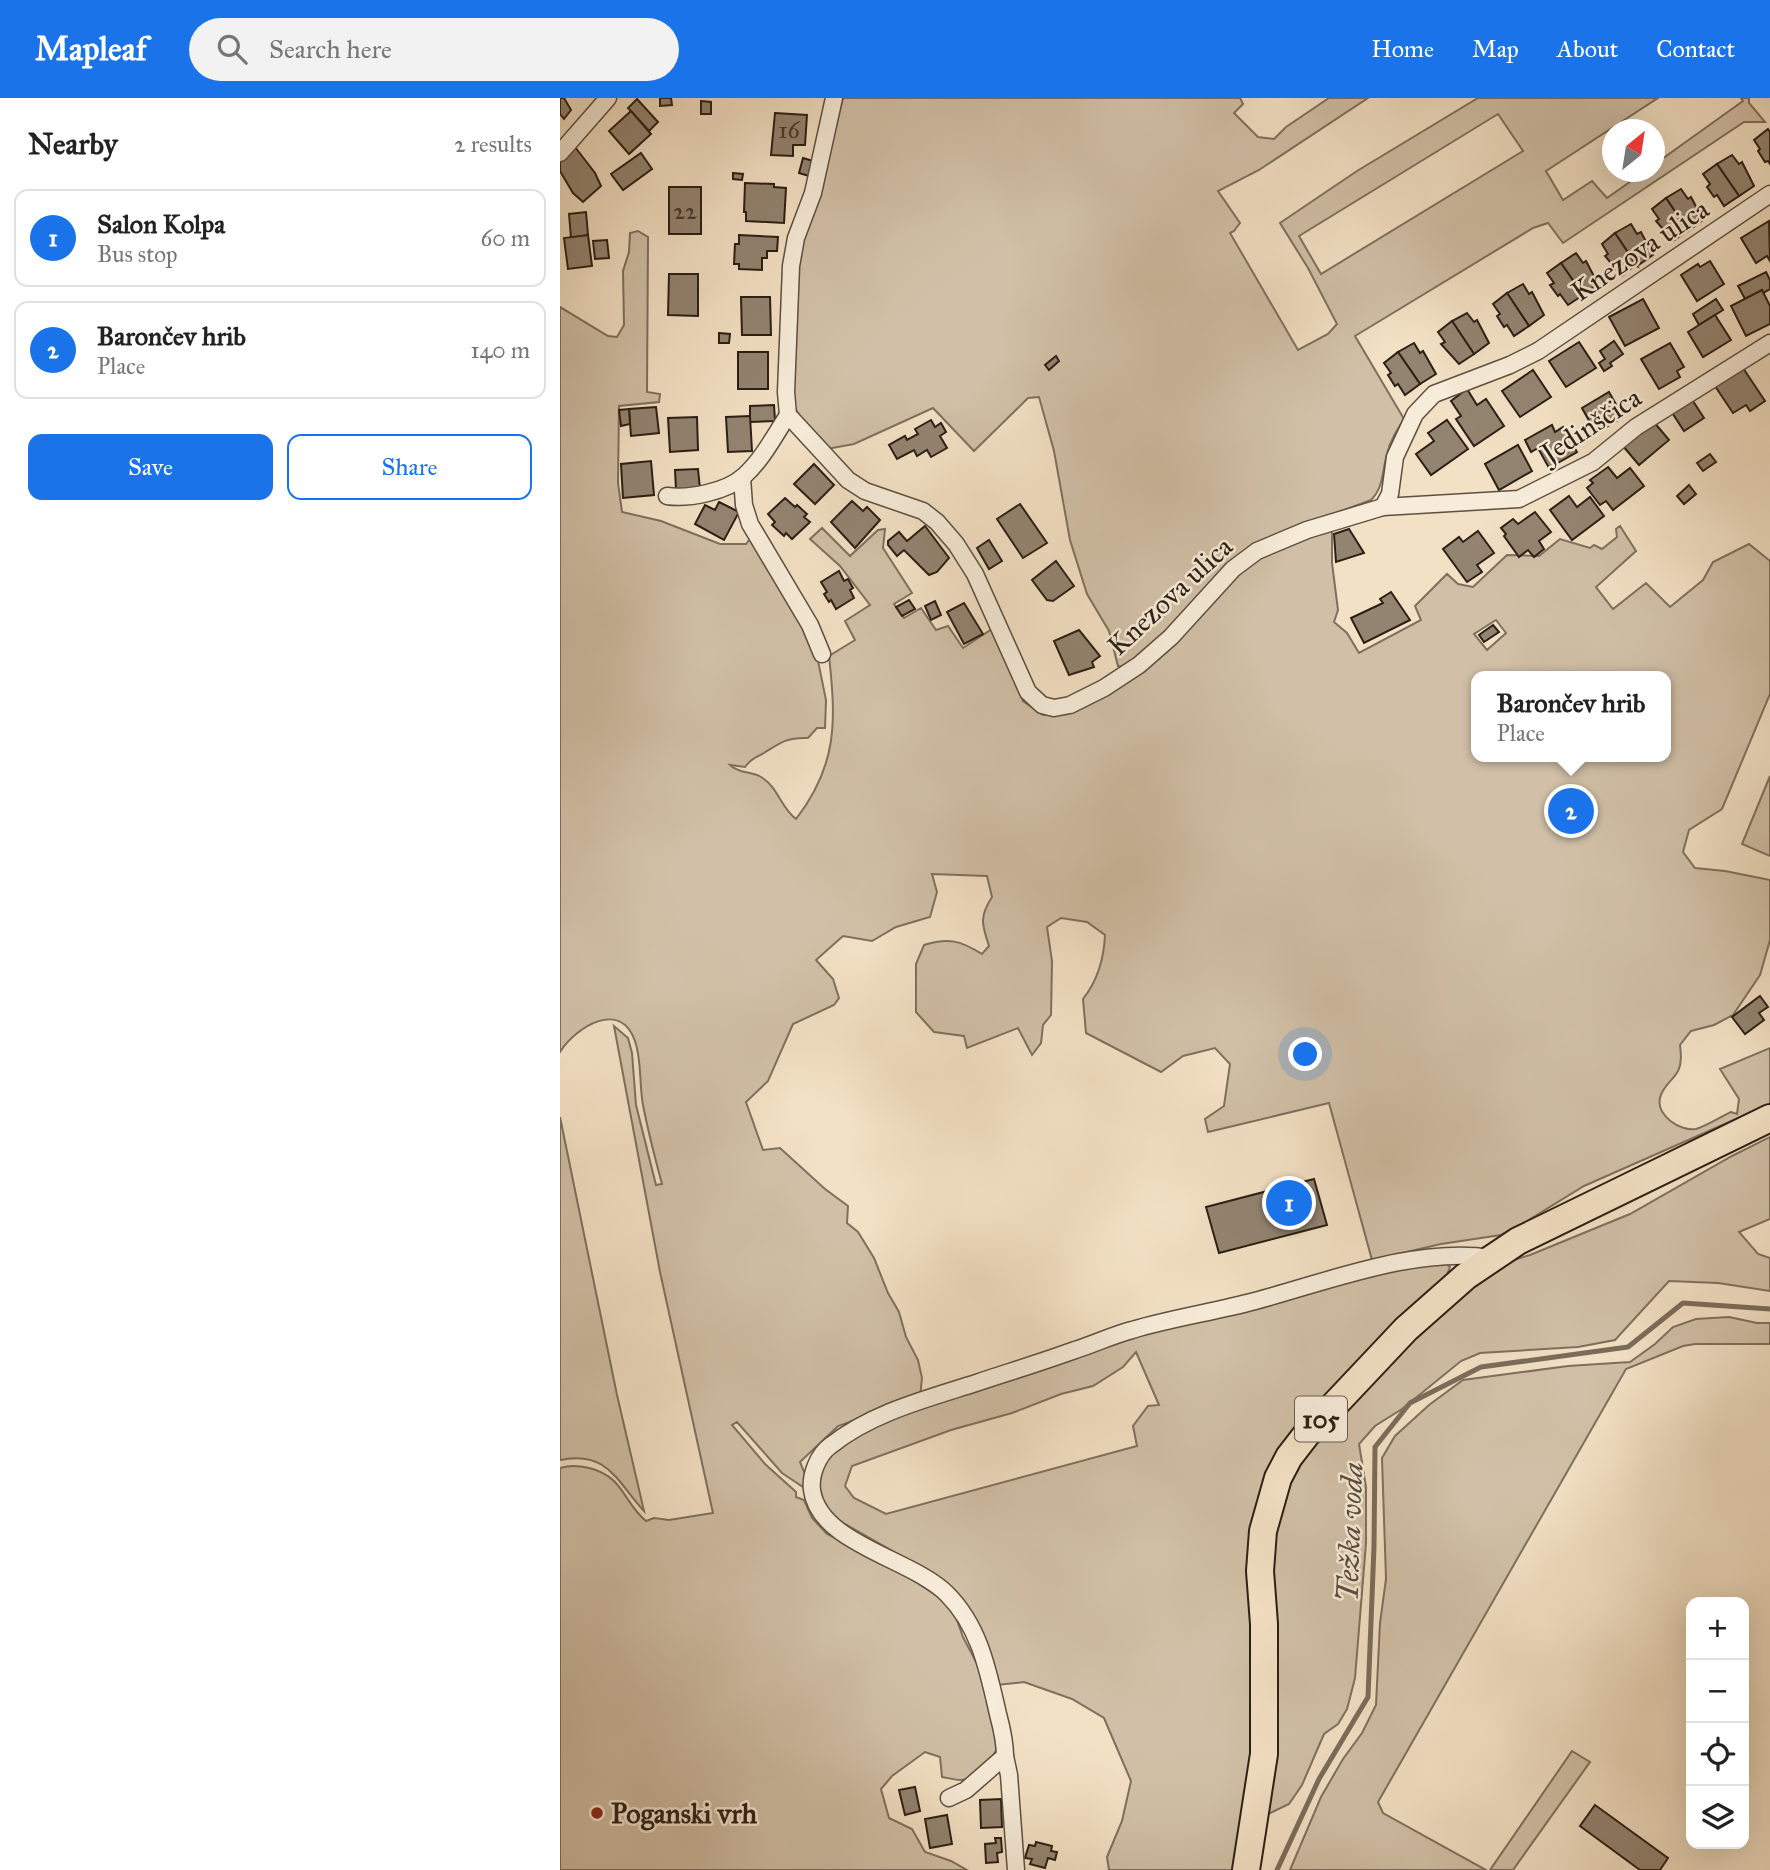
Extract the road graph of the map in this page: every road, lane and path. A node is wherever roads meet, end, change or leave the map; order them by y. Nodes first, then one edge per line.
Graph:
1 (608, 98) edge
2 (834, 98) edge
3 (560, 153) edge
4 (1770, 194) edge
5 (1770, 343) edge
6 (788, 415) junction
7 (742, 478) junction
8 (667, 496) dead end
9 (1383, 506) junction
10 (822, 654) dead end
11 (1770, 1118) edge
12 (1491, 1258) junction
13 (1005, 1756) junction
14 (949, 1798) dead end
15 (1016, 1870) edge
16 (1246, 1870) edge

1 - 3 street
2 - 6 street
4 - 9 street, Knezova ulica
5 - 9 street, Jedinščica
6 - 7 street
6 - 9 street, Knezova ulica
7 - 8 street
7 - 10 street
11 - 12 main road, 105
12 - 13 street
12 - 16 main road, 105
13 - 14 street
13 - 15 street

